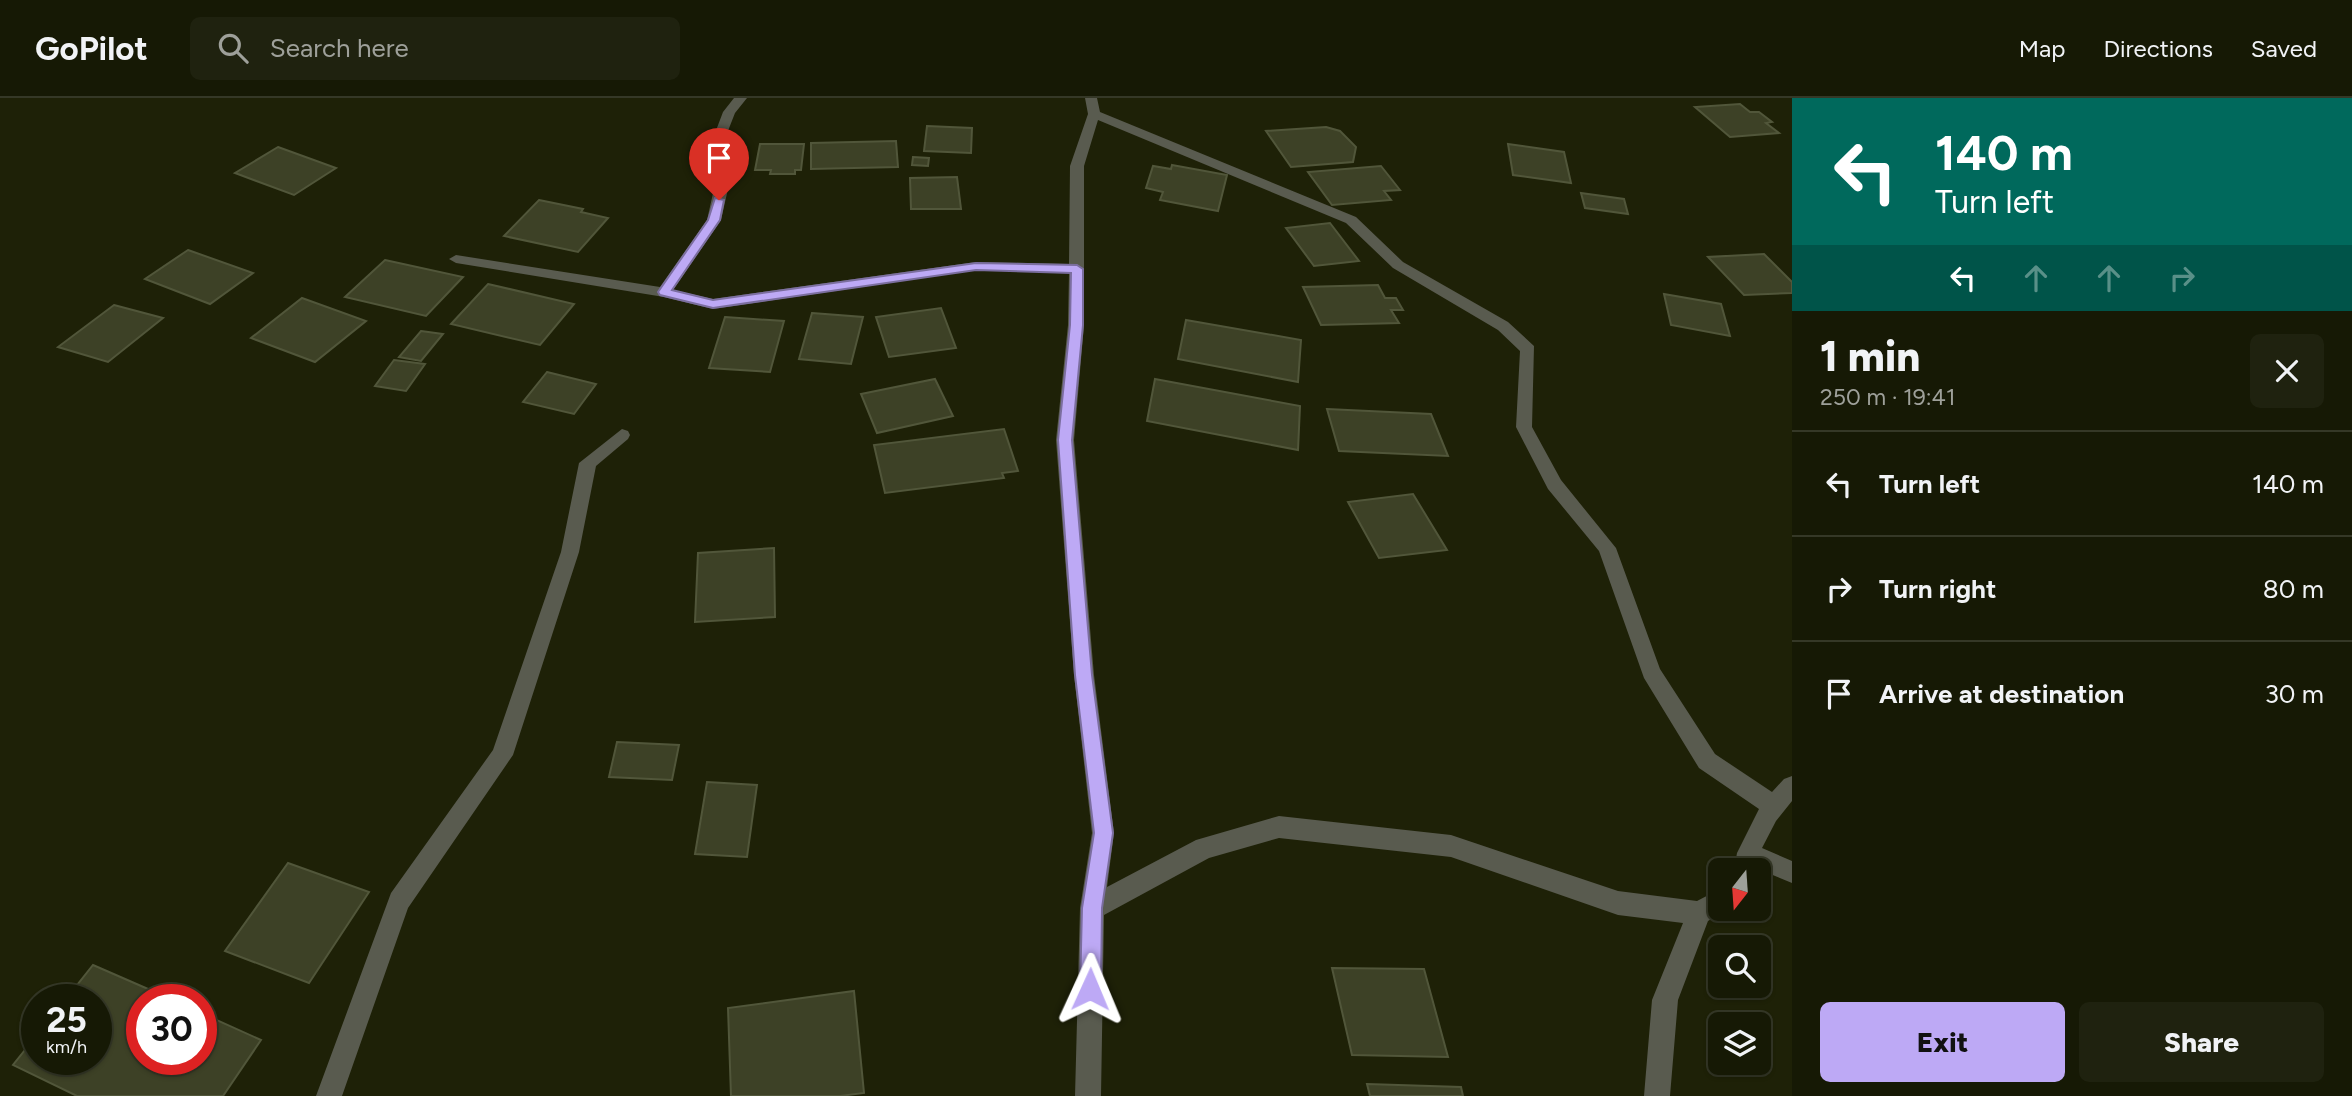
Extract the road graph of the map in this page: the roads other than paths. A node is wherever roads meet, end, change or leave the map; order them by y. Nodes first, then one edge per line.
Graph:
1 (741, 98) edge
2 (1093, 106) edge
3 (456, 260) dead end
4 (1077, 269) junction
5 (664, 292) junction
6 (622, 435) dead end
7 (1792, 786) edge
8 (1772, 805) junction
9 (1748, 858) edge
10 (1771, 867) edge
11 (1792, 872) edge
12 (1708, 907) edge
13 (1092, 908) junction
14 (1708, 911) edge
15 (329, 1096) edge
16 (1088, 1096) edge
17 (1657, 1096) edge

1 - 5 street
2 - 4 street
2 - 8 street
3 - 5 street
4 - 5 street
4 - 13 street
6 - 15 street
7 - 8 street
8 - 9 street
10 - 11 street
12 - 13 street
13 - 16 street
14 - 17 street

